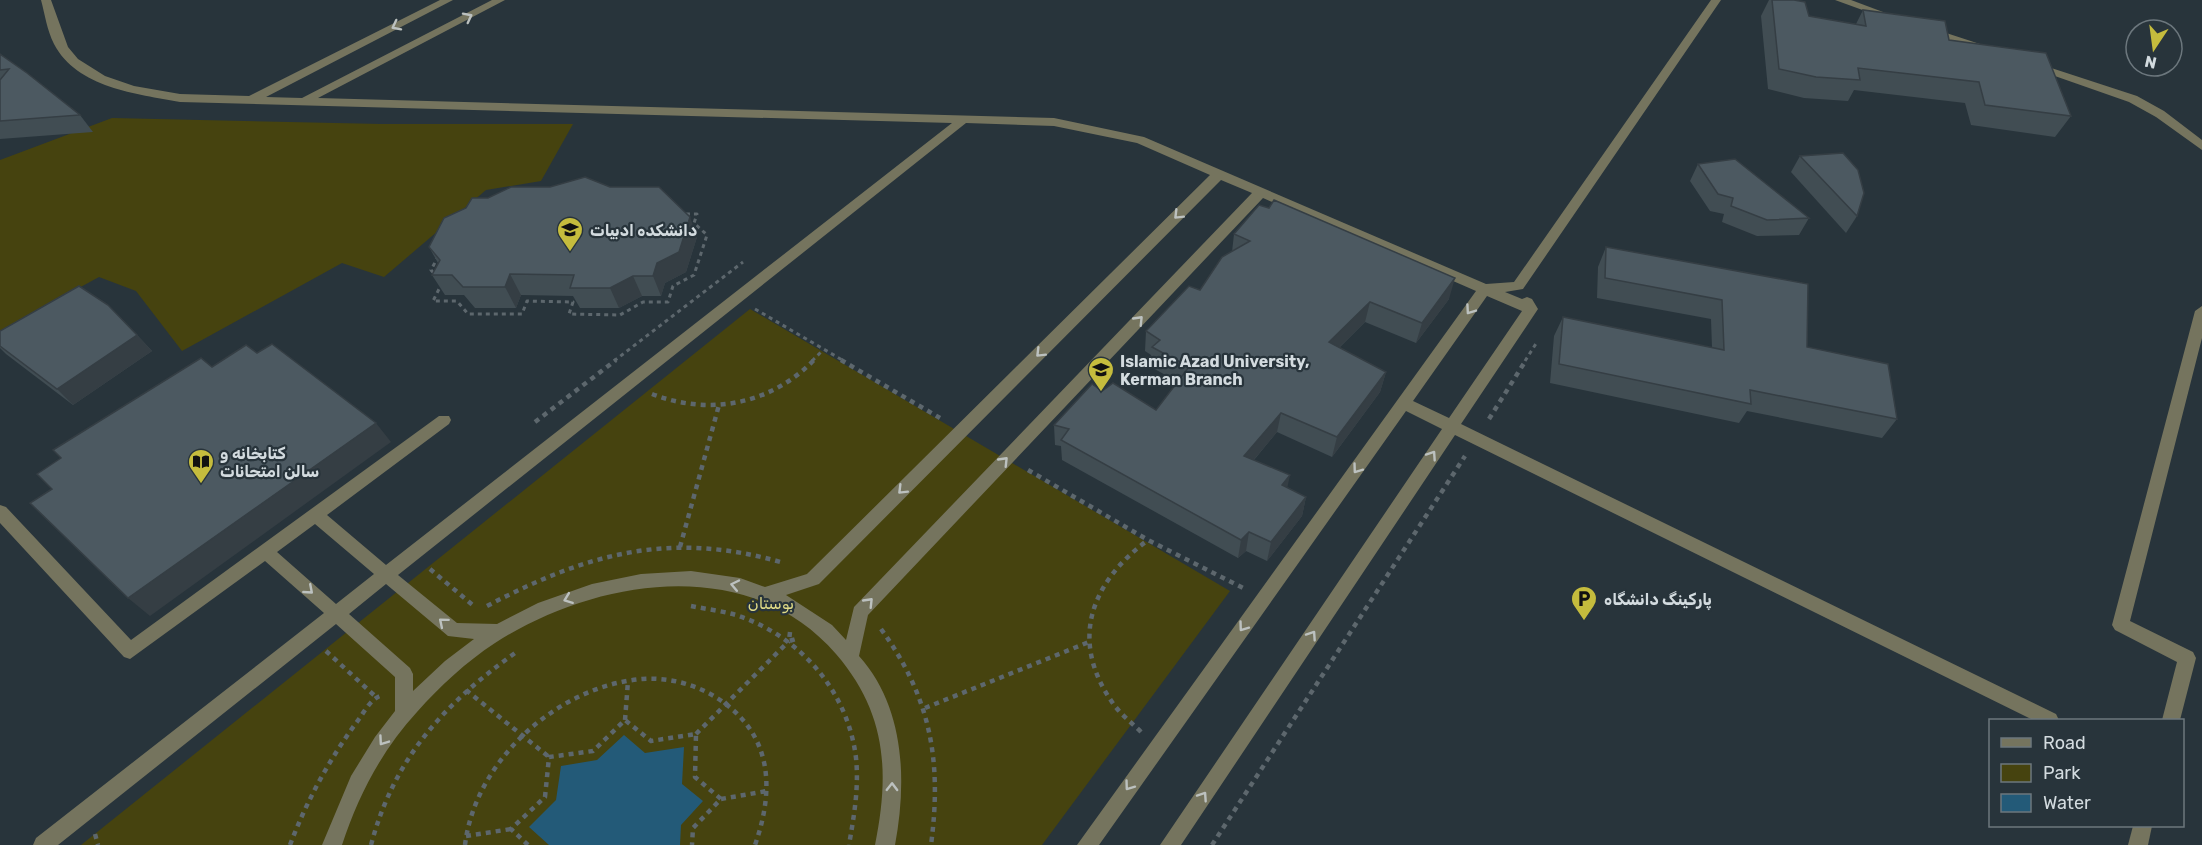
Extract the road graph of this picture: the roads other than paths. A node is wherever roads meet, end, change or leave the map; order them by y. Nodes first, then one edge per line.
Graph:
1 (46, 0) edge
2 (448, 0) edge
3 (500, 0) edge
4 (1716, 0) edge
5 (1840, 0) edge
6 (1998, 53) edge
7 (2020, 61) edge
8 (251, 100) junction
9 (303, 101) junction
10 (964, 119) junction
11 (2202, 146) edge
12 (1219, 174) junction
13 (1261, 192) junction
14 (1518, 286) junction
15 (1485, 289) junction
16 (1531, 309) junction
17 (2202, 311) edge
18 (1404, 403) junction
19 (444, 420) dead end
20 (1451, 427) junction
21 (0, 512) edge
22 (315, 515) junction
23 (265, 551) junction
24 (386, 574) junction
25 (767, 594) junction
26 (336, 614) junction
27 (498, 632) junction
28 (851, 656) junction
29 (404, 714) junction
30 (2048, 719) edge
31 (2171, 719) edge
32 (2142, 827) edge
33 (43, 845) edge
34 (332, 845) edge
35 (885, 845) edge
36 (1087, 845) edge
37 (1170, 845) edge
38 (2138, 845) edge

1 - 8 lane
2 -> 8 lane
9 -> 3 lane
4 - 14 lane
5 - 6 lane
7 - 11 lane
8 - 9 lane
9 - 10 lane
10 - 12 lane
10 - 24 lane
12 - 13 lane
12 -> 25 lane
13 - 15 lane
28 -> 13 lane
14 - 15 lane
14 - 16 lane
15 - 16 lane
15 -> 18 lane
16 - 20 lane
17 - 31 lane
18 - 20 lane
18 -> 36 lane
19 - 22 lane
20 - 30 lane
37 -> 20 lane
21 - 23 lane
22 - 23 lane
22 - 24 lane
23 -> 26 lane
24 - 26 lane
27 -> 24 lane
25 -> 27 lane
25 - 28 lane
26 - 29 lane
26 - 33 lane
27 - 29 lane
35 -> 28 lane
29 -> 34 lane
32 - 38 lane

